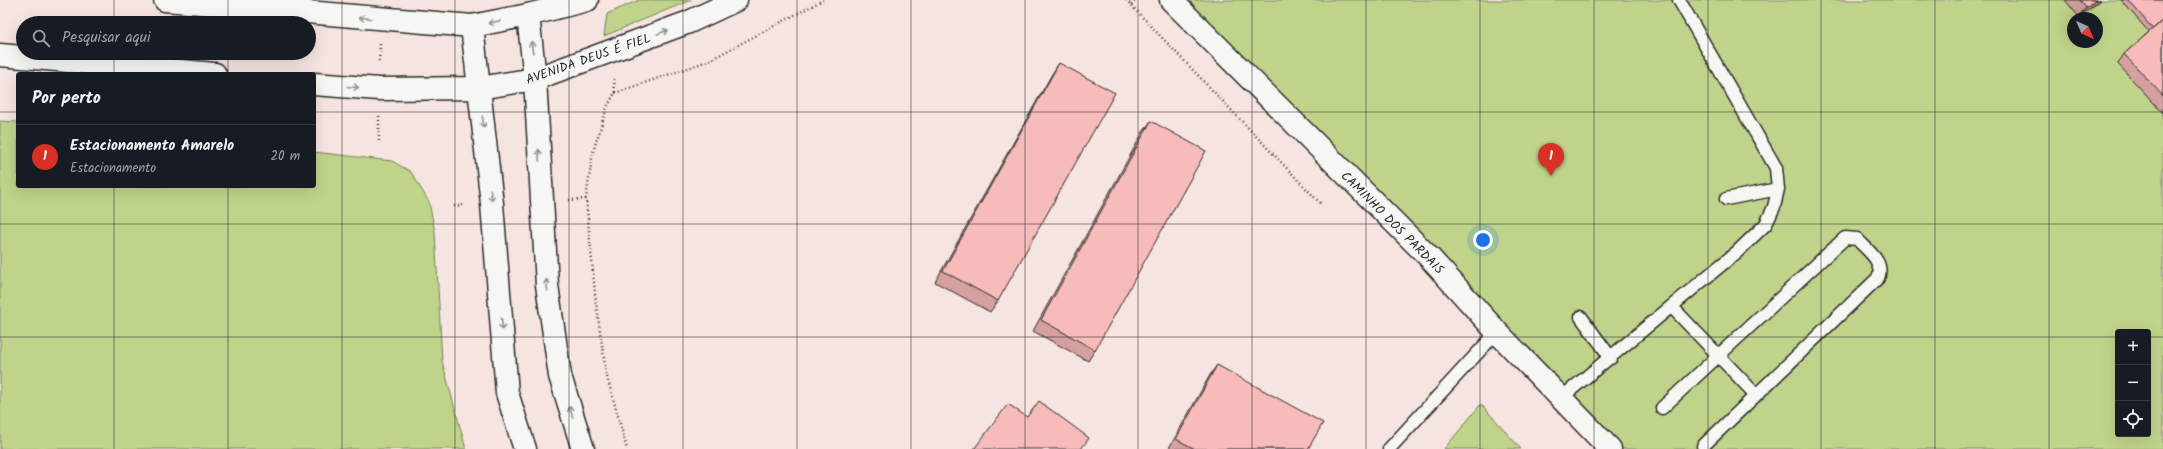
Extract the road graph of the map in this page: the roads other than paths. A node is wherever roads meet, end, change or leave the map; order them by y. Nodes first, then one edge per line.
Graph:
1 (165, 0) edge
2 (587, 0) edge
3 (736, 0) edge
4 (1171, 0) edge
5 (1680, 0) edge
6 (528, 16) junction
7 (472, 26) junction
8 (0, 55) edge
9 (16, 56) edge
10 (57, 60) edge
11 (192, 72) edge
12 (535, 79) junction
13 (316, 84) edge
14 (479, 88) junction
15 (1778, 189) junction
16 (1726, 198) dead end
17 (1672, 307) junction
18 (1581, 317) dead end
19 (1497, 332) junction
20 (1718, 356) junction
21 (1611, 358) junction
22 (507, 393) junction
23 (1756, 395) junction
24 (1561, 398) junction
25 (1662, 408) dead end
26 (1703, 446) dead end
27 (512, 449) edge
28 (525, 449) edge
29 (583, 449) edge
30 (1389, 449) edge
31 (1610, 449) edge

7 -> 1 street
2 - 6 street
12 -> 3 street, AVENIDA DEUS É FIEL
4 - 19 street, CAMINHO DOS PARDAIS
5 - 15 lane
6 -> 7 street
12 -> 6 street
7 - 14 street
8 - 9 street
10 - 11 street
12 - 14 street, AVENIDA DEUS É FIEL
29 -> 12 street
13 -> 14 street, AVENIDA DEUS É FIEL
14 -> 22 street
15 - 16 lane
15 - 17 lane
17 - 20 lane
17 - 21 lane
18 - 21 lane
19 - 24 street, CAMINHO DOS PARDAIS
19 - 30 lane
20 - 23 lane
20 - 23 lane
20 - 25 lane
21 - 24 lane
22 - 27 street
22 - 28 street
23 - 26 lane
24 - 31 street, CAMINHO DOS PARDAIS

